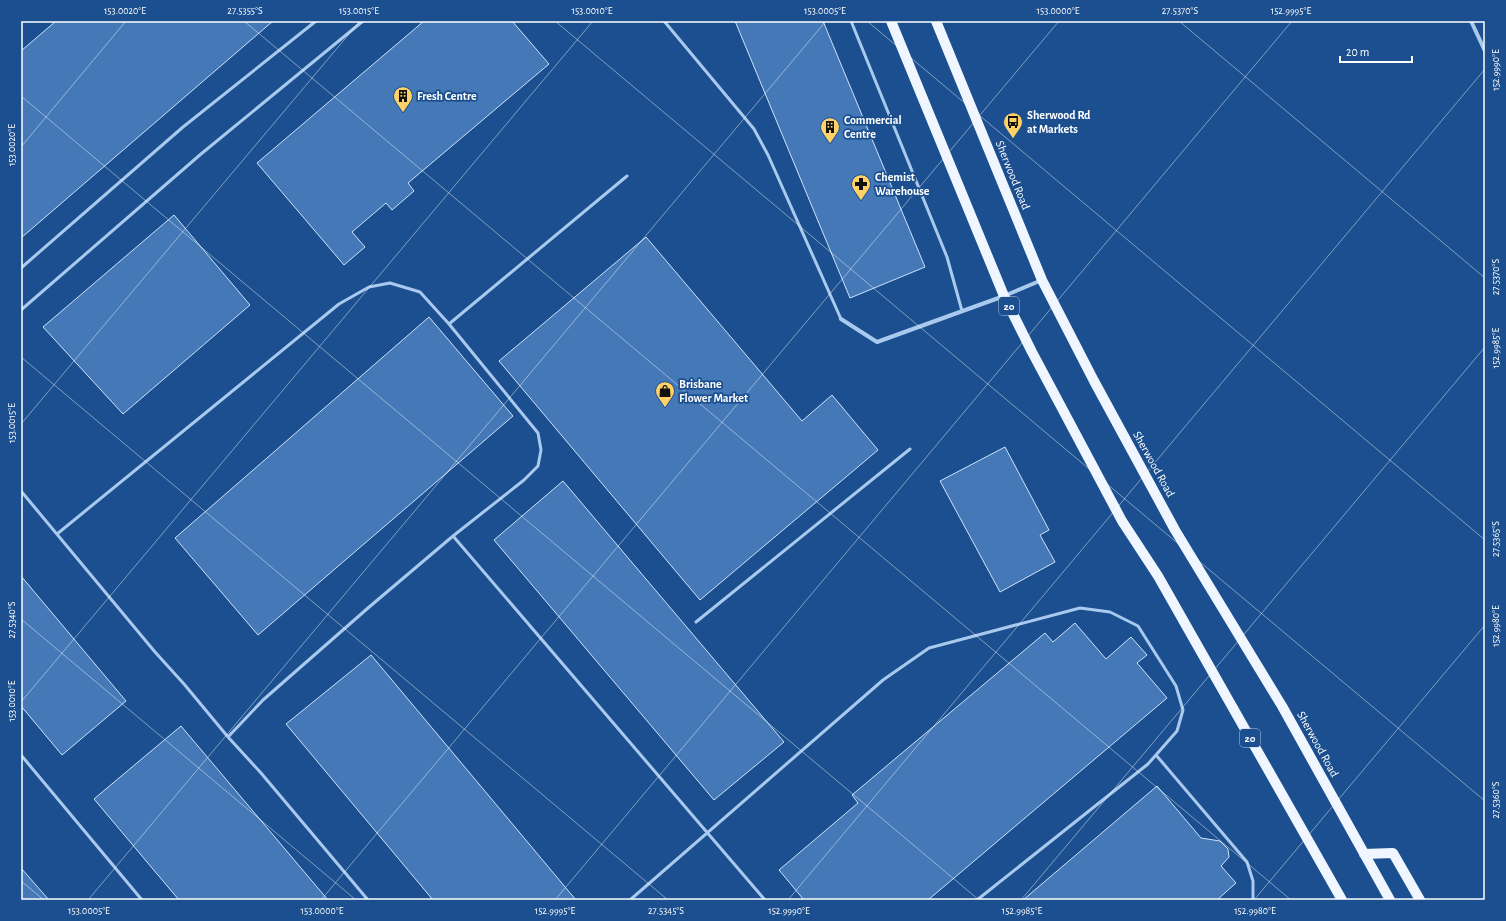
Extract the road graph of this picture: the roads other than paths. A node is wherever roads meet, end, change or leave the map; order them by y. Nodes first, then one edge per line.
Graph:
1 (316, 21) edge
2 (363, 21) edge
3 (664, 21) edge
4 (851, 21) edge
5 (891, 21) edge
6 (936, 21) edge
7 (1471, 21) edge
8 (1485, 51) edge
9 (627, 176) dead end
10 (21, 268) edge
11 (1042, 280) junction
12 (1004, 296) junction
13 (21, 310) edge
14 (962, 311) junction
15 (841, 319) joint
16 (449, 324) junction
17 (910, 448) dead end
18 (21, 491) edge
19 (57, 534) junction
20 (452, 536) junction
21 (696, 622) dead end
22 (228, 737) junction
23 (21, 755) edge
24 (1156, 755) junction
25 (709, 833) junction
26 (1364, 854) junction
27 (142, 900) edge
28 (368, 900) edge
29 (630, 900) edge
30 (765, 900) edge
31 (977, 900) edge
32 (1253, 900) edge
33 (1342, 900) edge
34 (1390, 900) edge
35 (1420, 900) edge

1 - 10 lane
2 - 13 lane
3 - 15 lane
4 - 14 lane
5 - 12 main road, 20
6 - 11 main road, Sherwood Road
7 - 8 street
9 - 16 lane
11 - 12 street
11 - 26 main road, Sherwood Road
12 - 14 street
12 - 33 main road, 20
14 - 15 street
16 - 19 lane
16 - 20 lane
17 - 21 lane
18 - 19 lane
19 - 22 lane
20 - 22 lane
20 - 25 lane
22 - 28 lane
23 - 27 lane
24 - 25 lane
24 - 31 lane
24 - 32 lane
25 - 29 lane
25 - 30 lane
26 - 34 main road, Sherwood Road
26 - 35 main road

